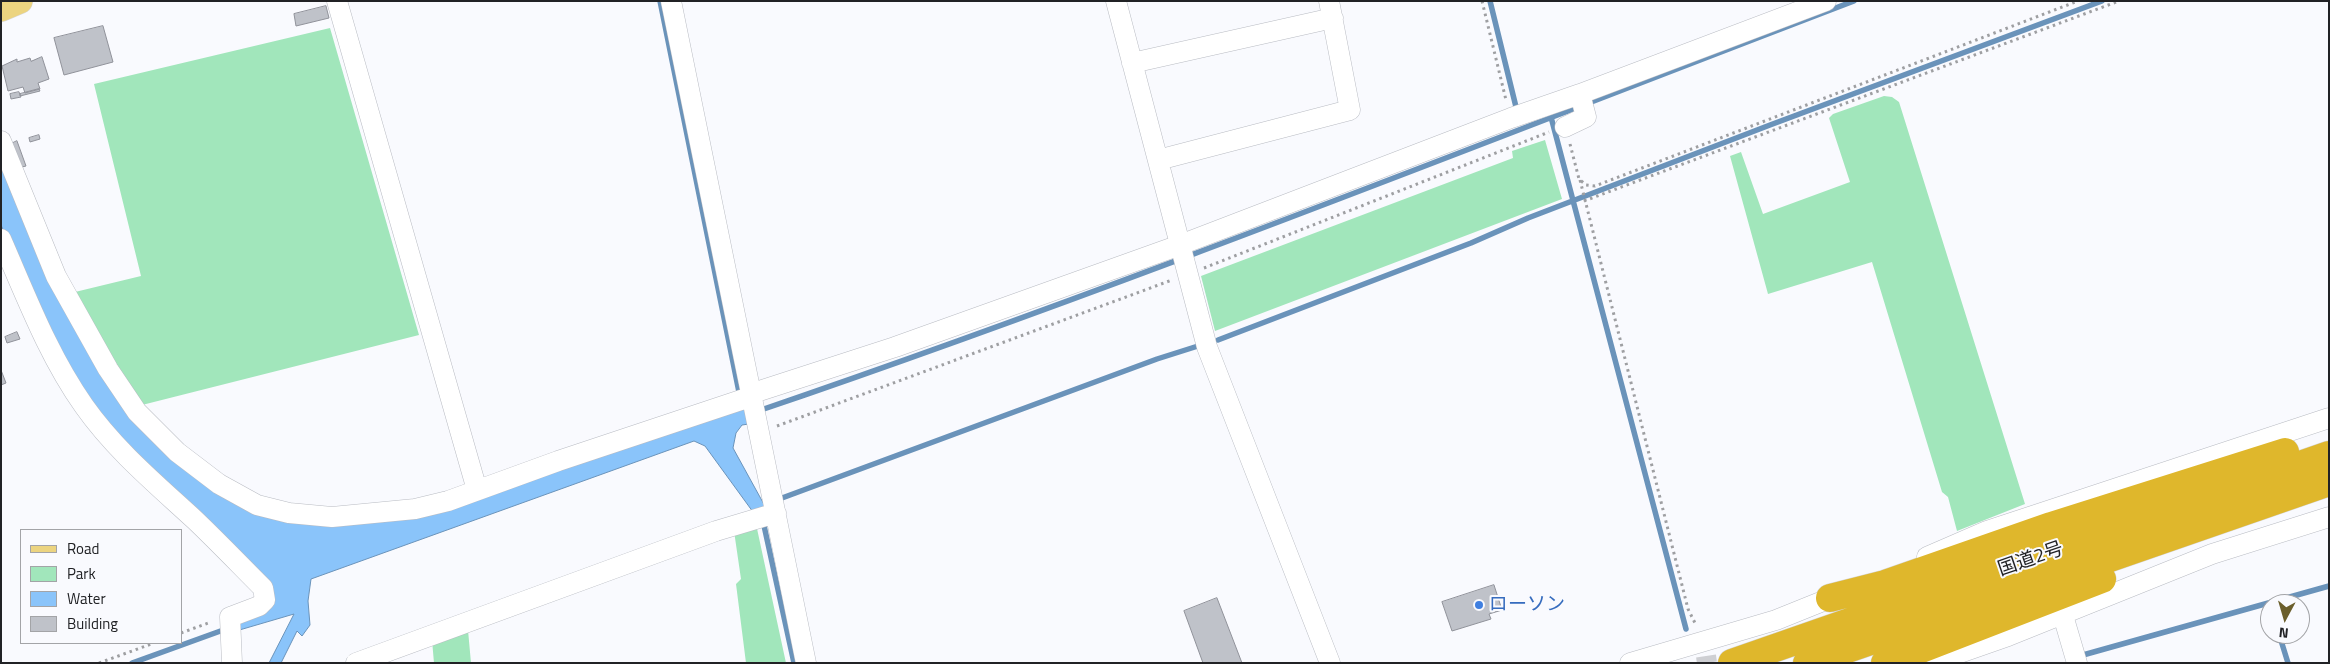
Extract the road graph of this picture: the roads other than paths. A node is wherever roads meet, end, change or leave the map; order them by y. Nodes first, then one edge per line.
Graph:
1 (20, 1) edge
2 (337, 1) edge
3 (671, 1) edge
4 (1116, 1) edge
5 (1826, 1) edge
6 (1, 10) edge
7 (1331, 10) edge
8 (1132, 63) junction
9 (1583, 102) junction
10 (1558, 130) road end
11 (1, 141) edge
12 (1158, 160) junction
13 (1, 239) edge
14 (1180, 247) junction
15 (749, 407) junction
16 (2329, 418) edge
17 (2329, 438) edge
18 (2329, 456) edge
19 (2320, 485) edge
20 (477, 490) junction
21 (767, 516) junction
22 (2329, 517) edge
23 (1830, 598) junction
24 (2062, 612) junction
25 (232, 663) edge
26 (356, 663) edge
27 (806, 663) edge
28 (1330, 663) edge
29 (1630, 663) edge
30 (1732, 663) edge
31 (1807, 663) edge
32 (1885, 663) edge
33 (1930, 663) edge
34 (2077, 663) edge

1 - 6 main road
2 - 20 street
3 - 15 street
4 - 8 street
5 - 9 street
7 - 8 street
7 - 12 street
8 - 12 street
9 - 10 street
9 - 14 street
11 - 20 street
12 - 14 street
13 - 25 street
14 - 15 street
14 - 28 street
15 - 20 street
15 - 21 street
16 - 23 street
17 - 23 highway
18 - 30 highway, 国道2号
19 - 31 highway, 国道2号
19 - 32 highway
21 - 26 street
21 - 27 street
22 - 24 street
23 - 29 street
24 - 33 street
24 - 34 street

